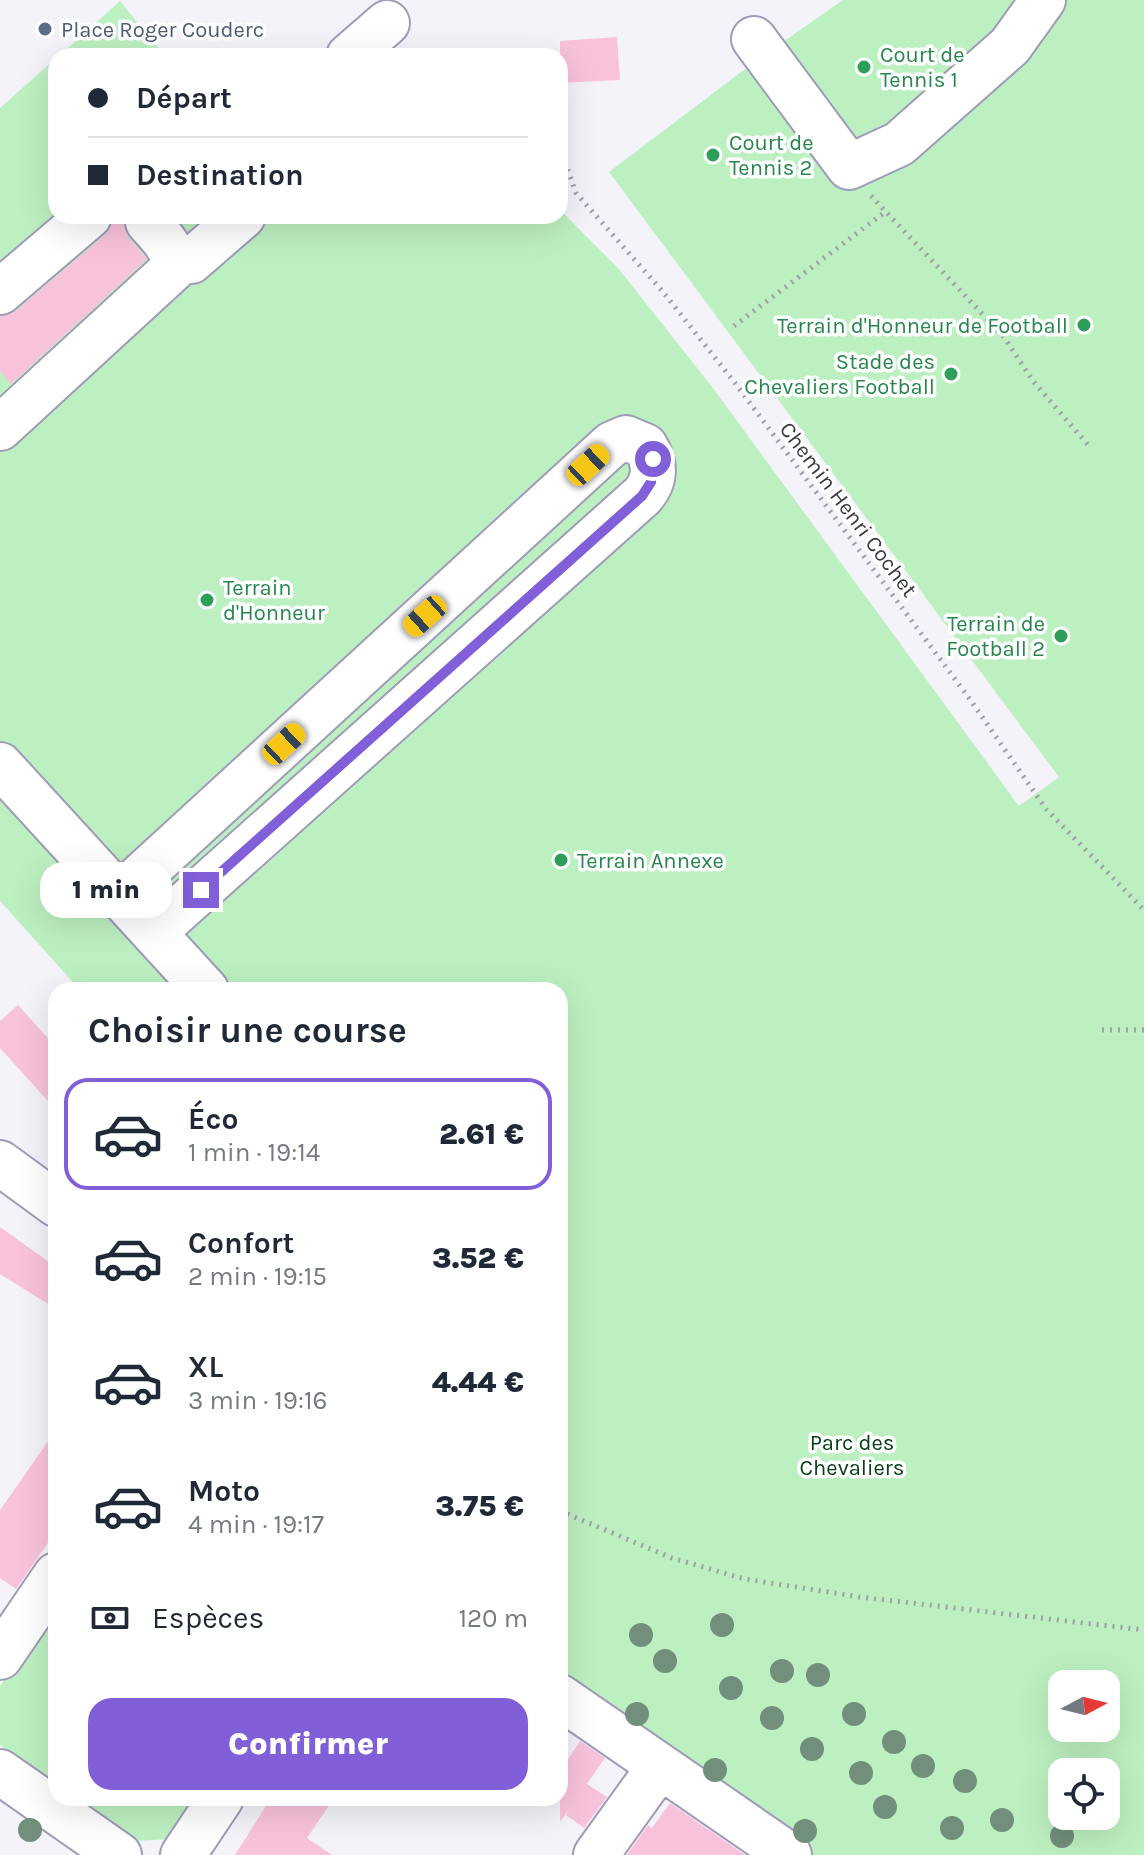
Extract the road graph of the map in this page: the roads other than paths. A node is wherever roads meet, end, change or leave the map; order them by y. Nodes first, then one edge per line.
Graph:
1 (1043, 0) edge
2 (387, 23) dead end
3 (754, 39) dead end
4 (358, 48) edge
5 (80, 224) edge
6 (153, 224) edge
7 (234, 224) edge
8 (175, 263) junction
9 (0, 292) edge
10 (0, 428) edge
11 (0, 765) edge
12 (120, 895) junction
13 (154, 932) junction
14 (199, 982) edge
15 (0, 1163) edge
16 (48, 1198) edge
17 (48, 1587) edge
18 (0, 1657) edge
19 (568, 1703) edge
20 (660, 1766) junction
21 (0, 1772) edge
22 (48, 1805) edge
23 (49, 1806) edge
24 (216, 1806) edge
25 (119, 1855) edge
26 (183, 1855) edge
27 (596, 1855) edge
28 (789, 1855) edge

1 - 3 street
2 - 4 street
5 - 9 street
6 - 8 street
7 - 8 street
8 - 10 street
11 - 12 street
12 - 13 street
12 - 13 street
13 - 14 street
15 - 16 street
17 - 18 street
19 - 20 street
20 - 27 street
20 - 28 street
21 - 22 street
23 - 25 street
24 - 26 street

